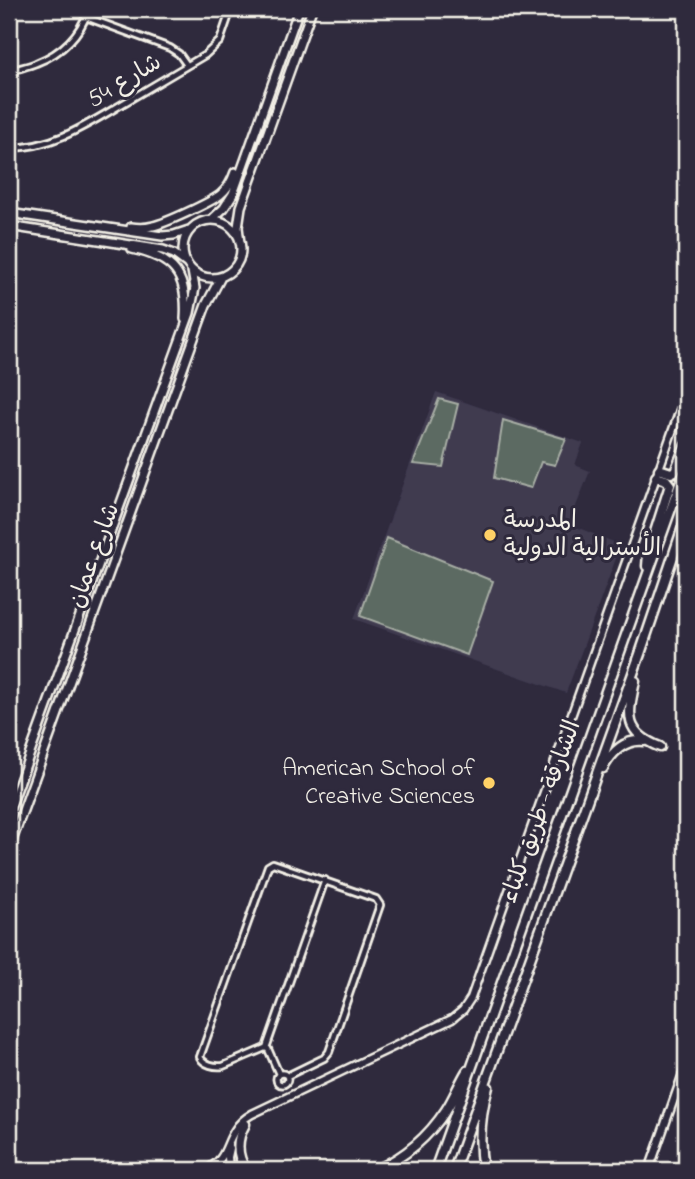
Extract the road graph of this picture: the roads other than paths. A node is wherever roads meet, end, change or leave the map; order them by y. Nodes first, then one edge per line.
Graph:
1 (89, 9) edge
2 (231, 9) edge
3 (299, 9) edge
4 (312, 9) edge
5 (86, 17) junction
6 (187, 65) junction
7 (9, 70) edge
8 (9, 148) edge
9 (248, 150) junction
10 (9, 213) edge
11 (211, 219) junction
12 (9, 226) edge
13 (110, 229) junction
14 (189, 230) junction
15 (115, 242) junction
16 (240, 243) junction
17 (186, 263) junction
18 (192, 271) junction
19 (221, 277) junction
20 (185, 326) junction
21 (686, 393) edge
22 (686, 445) edge
23 (686, 467) edge
24 (658, 473) junction
25 (686, 517) edge
26 (647, 575) junction
27 (640, 654) junction
28 (647, 742) junction
29 (660, 747) dead end
30 (592, 788) junction
31 (9, 811) edge
32 (9, 849) edge
33 (325, 880) junction
34 (266, 1048) junction
35 (496, 1049) junction
36 (473, 1064) junction
37 (686, 1065) edge
38 (279, 1074) junction
39 (287, 1076) junction
40 (284, 1084) junction
41 (290, 1095) junction
42 (262, 1110) junction
43 (245, 1124) junction
44 (209, 1170) edge
45 (229, 1170) edge
46 (246, 1170) edge
47 (376, 1170) edge
48 (435, 1170) edge
49 (454, 1170) edge
50 (483, 1170) edge
51 (649, 1170) edge

1 - 5 street
2 - 6 street, شارع 54
3 - 9 main road
4 - 16 main road
5 - 6 street
5 - 7 street
6 - 8 street, شارع 54
9 - 11 main road
9 - 13 main road
10 - 13 main road
11 - 14 main road
11 - 16 main road
12 - 15 main road
13 - 14 main road
14 - 17 main road
15 - 17 main road
15 - 20 main road
16 - 19 main road
17 - 18 main road
18 - 19 main road
18 - 20 main road, شارع عمان
19 - 32 main road, شارع عمان
20 - 31 main road, شارع عمان
21 - 24 street
22 - 24 highway
23 - 26 highway, الشارقة - طريق كلباء
24 - 26 highway
24 - 41 street
25 - 27 highway, الشارقة - طريق كلباء
26 - 36 highway, الشارقة - طريق كلباء
27 - 28 highway
27 - 30 highway, الشارقة - طريق كلباء
28 - 29 highway
28 - 30 highway
30 - 35 highway, الشارقة - طريق كلباء
33 - 34 street
33 - 34 street
33 - 39 street
34 - 38 street
35 - 49 highway, الشارقة - طريق كلباء
35 - 50 highway
36 - 47 highway
36 - 48 highway, الشارقة - طريق كلباء
37 - 51 street
38 - 39 street
38 - 40 street
39 - 40 street
40 - 41 street
41 - 42 street
42 - 43 street
42 - 44 street
43 - 45 street
43 - 46 highway

